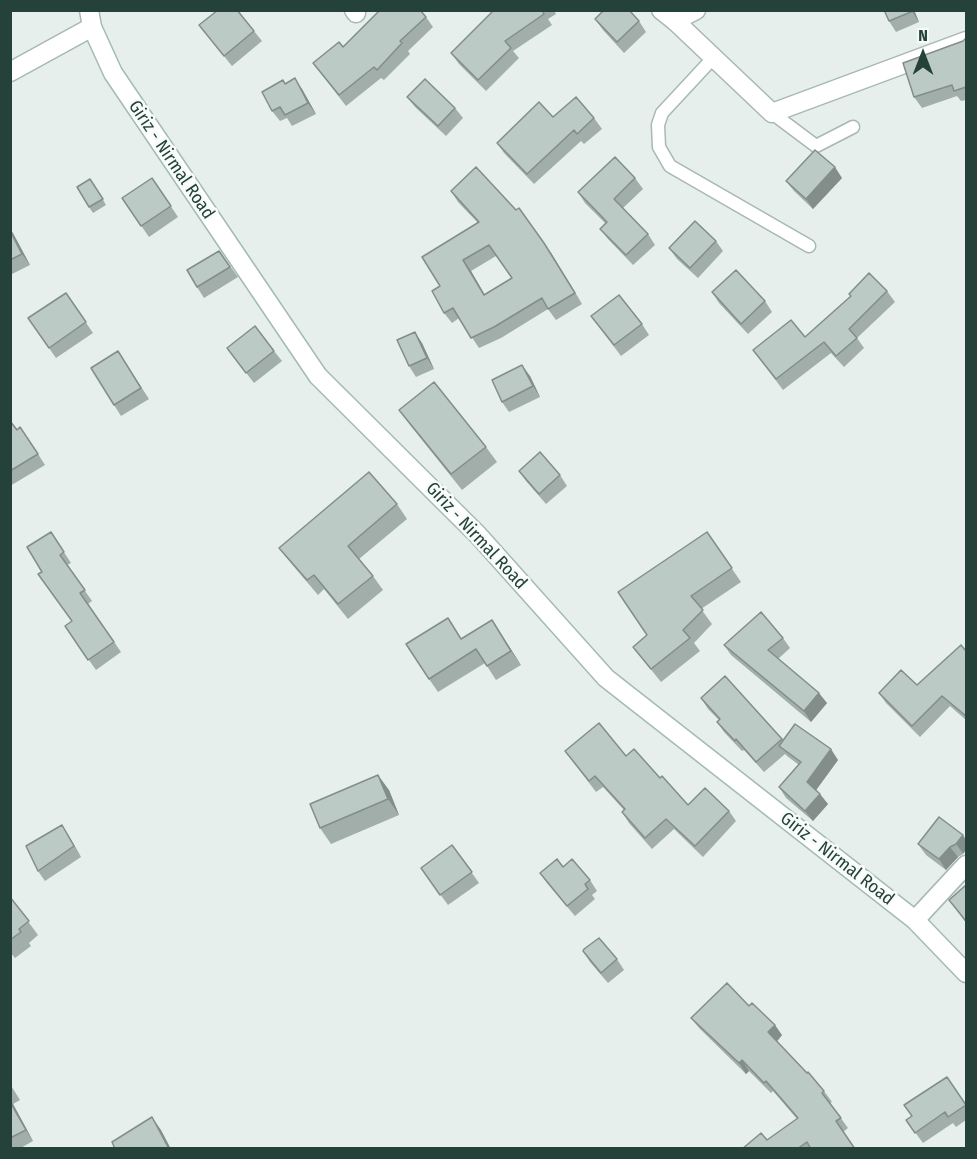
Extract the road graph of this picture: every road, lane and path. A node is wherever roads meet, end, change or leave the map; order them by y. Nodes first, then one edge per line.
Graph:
1 (696, 10) edge
2 (668, 16) edge
3 (90, 19) edge
4 (966, 41) edge
5 (714, 57) junction
6 (10, 72) edge
7 (772, 113) junction
8 (853, 127) dead end
9 (809, 246) dead end
10 (966, 865) edge
11 (915, 920) junction
12 (966, 973) edge

1 - 2 main road
2 - 5 main road
3 - 6 main road
3 - 11 main road, Giriz - Nirmal Road
4 - 7 main road
5 - 7 main road
5 - 9 lane
7 - 8 lane
10 - 11 main road
11 - 12 main road, Giriz - Nirmal Road

